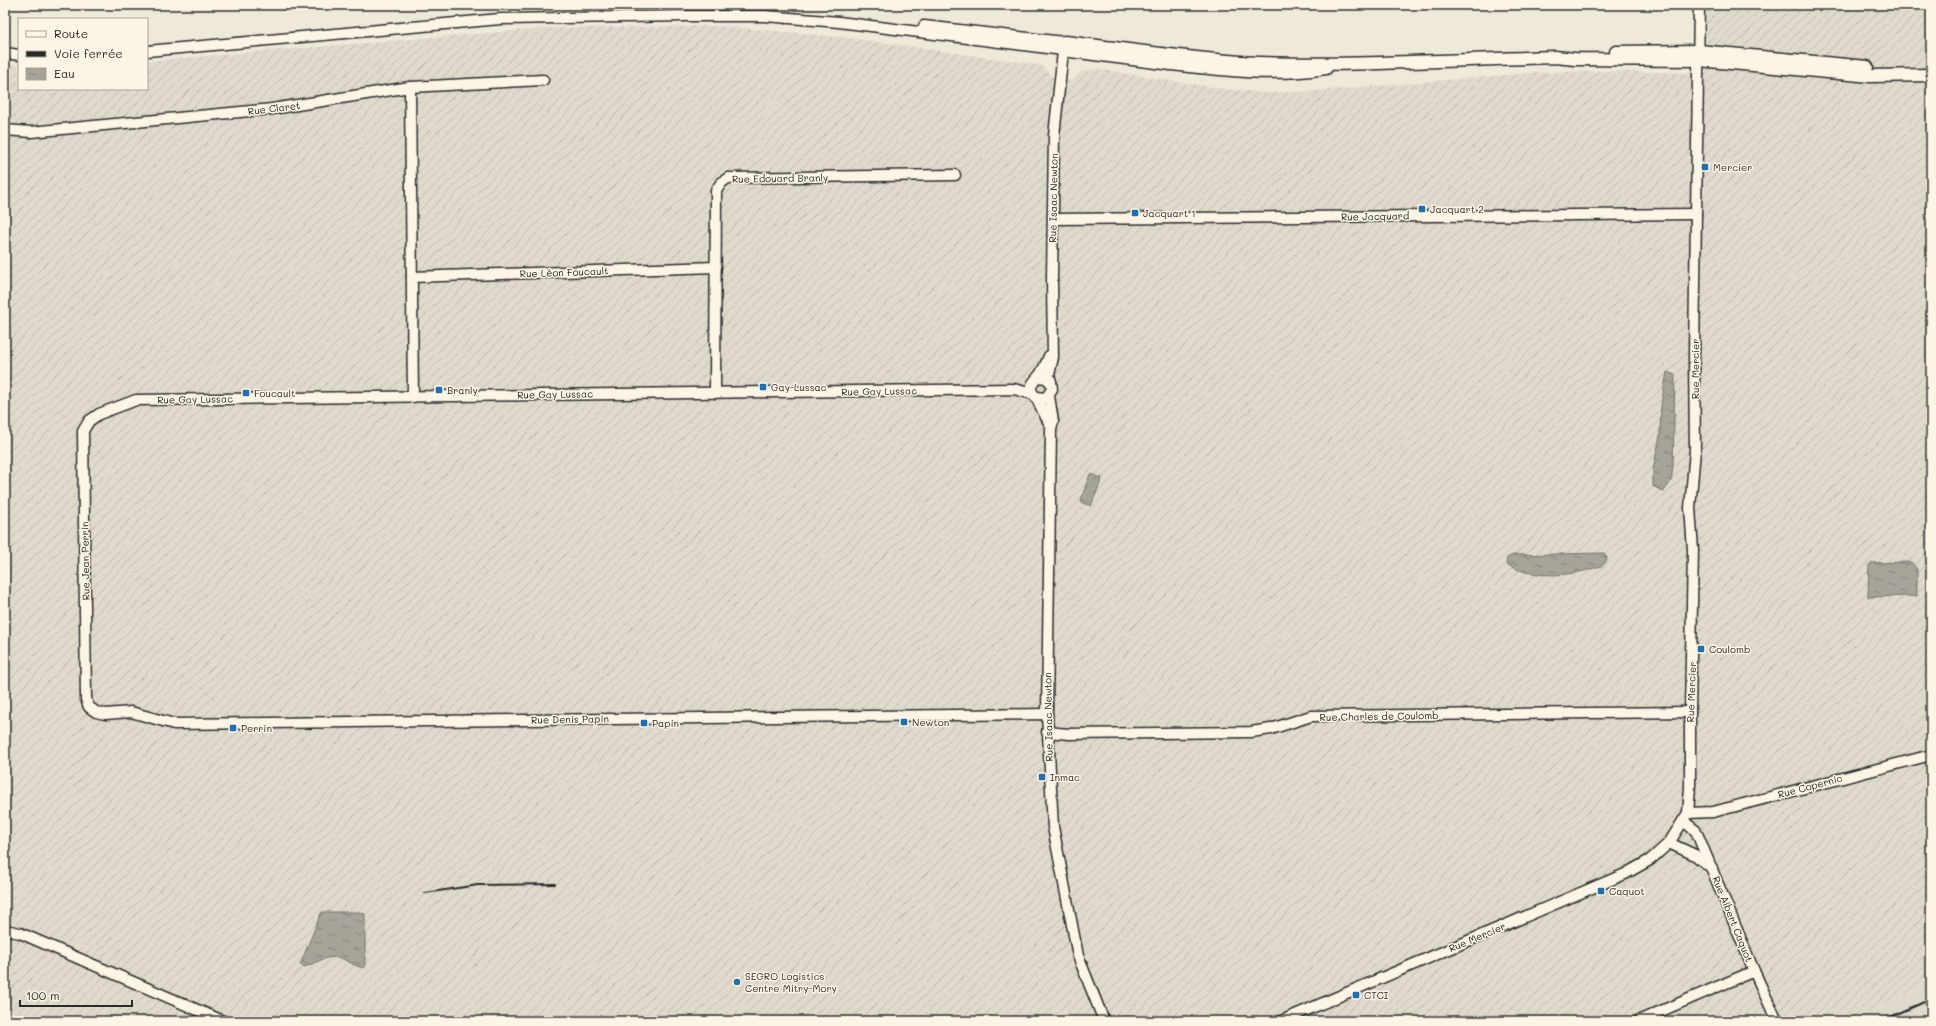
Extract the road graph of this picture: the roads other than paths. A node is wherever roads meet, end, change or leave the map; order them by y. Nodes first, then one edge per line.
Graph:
1 (1699, 5) edge
2 (1063, 46) junction
3 (148, 51) edge
4 (5, 54) edge
5 (18, 55) edge
6 (1699, 56) junction
7 (1930, 75) edge
8 (543, 80) dead end
9 (410, 87) junction
10 (5, 130) edge
11 (955, 175) dead end
12 (1696, 214) junction
13 (1053, 219) junction
14 (716, 267) junction
15 (412, 277) junction
16 (1052, 346) junction
17 (1035, 380) junction
18 (1051, 382) junction
19 (1014, 389) junction
20 (715, 393) junction
21 (1034, 396) junction
22 (1049, 396) junction
23 (414, 397) junction
24 (99, 414) joint
25 (1051, 430) junction
26 (96, 712) joint
27 (1690, 712) junction
28 (1047, 714) junction
29 (1047, 732) junction
30 (1931, 755) edge
31 (1686, 817) junction
32 (1669, 843) junction
33 (1713, 869) junction
34 (5, 930) edge
35 (1754, 971) junction
36 (1931, 1019) edge
37 (223, 1021) edge
38 (1104, 1021) edge
39 (1281, 1021) edge
40 (1638, 1021) edge
41 (1778, 1021) edge
42 (1927, 1021) edge

1 - 6 street, Rue Mercier
2 - 3 street
2 - 6 main road
2 - 13 street, Rue Isaac Newton
4 - 5 street
6 - 7 main road
6 - 12 street, Rue Mercier
8 - 9 street, Rue Claret
9 - 10 street, Rue Claret
9 - 15 street
11 - 14 street, Rue Edouard Branly
12 - 13 street, Rue Jacquard
12 - 27 street, Rue Mercier
13 - 16 street, Rue Isaac Newton
14 - 15 street, Rue Léon Foucault
14 - 20 street, Rue Edouard Branly
15 - 23 street
16 - 17 street, Rue Isaac Newton
16 - 18 street, Rue Isaac Newton
17 - 18 street
17 - 19 street, Rue Gay Lussac
17 - 21 street
18 - 22 street
19 - 20 street, Rue Gay Lussac
19 - 21 street, Rue Gay Lussac
20 - 23 street, Rue Gay Lussac
21 - 22 street
21 - 25 street, Rue Isaac Newton
22 - 25 street, Rue Isaac Newton
23 - 24 street, Rue Gay Lussac
24 - 26 street, Rue Jean Perrin
25 - 28 street, Rue Isaac Newton
26 - 28 street, Rue Denis Papin
27 - 29 street, Rue Charles de Coulomb
27 - 31 street, Rue Mercier
28 - 29 street, Rue Isaac Newton
29 - 38 street, Rue Isaac Newton
30 - 31 street, Rue Copernic
31 - 32 street, Rue Mercier
31 - 33 street, Rue Albert Caquot
32 - 33 street
32 - 39 street, Rue Mercier
33 - 35 street, Rue Albert Caquot
34 - 37 street
35 - 40 street
35 - 41 street, Rue Albert Caquot
36 - 42 street

